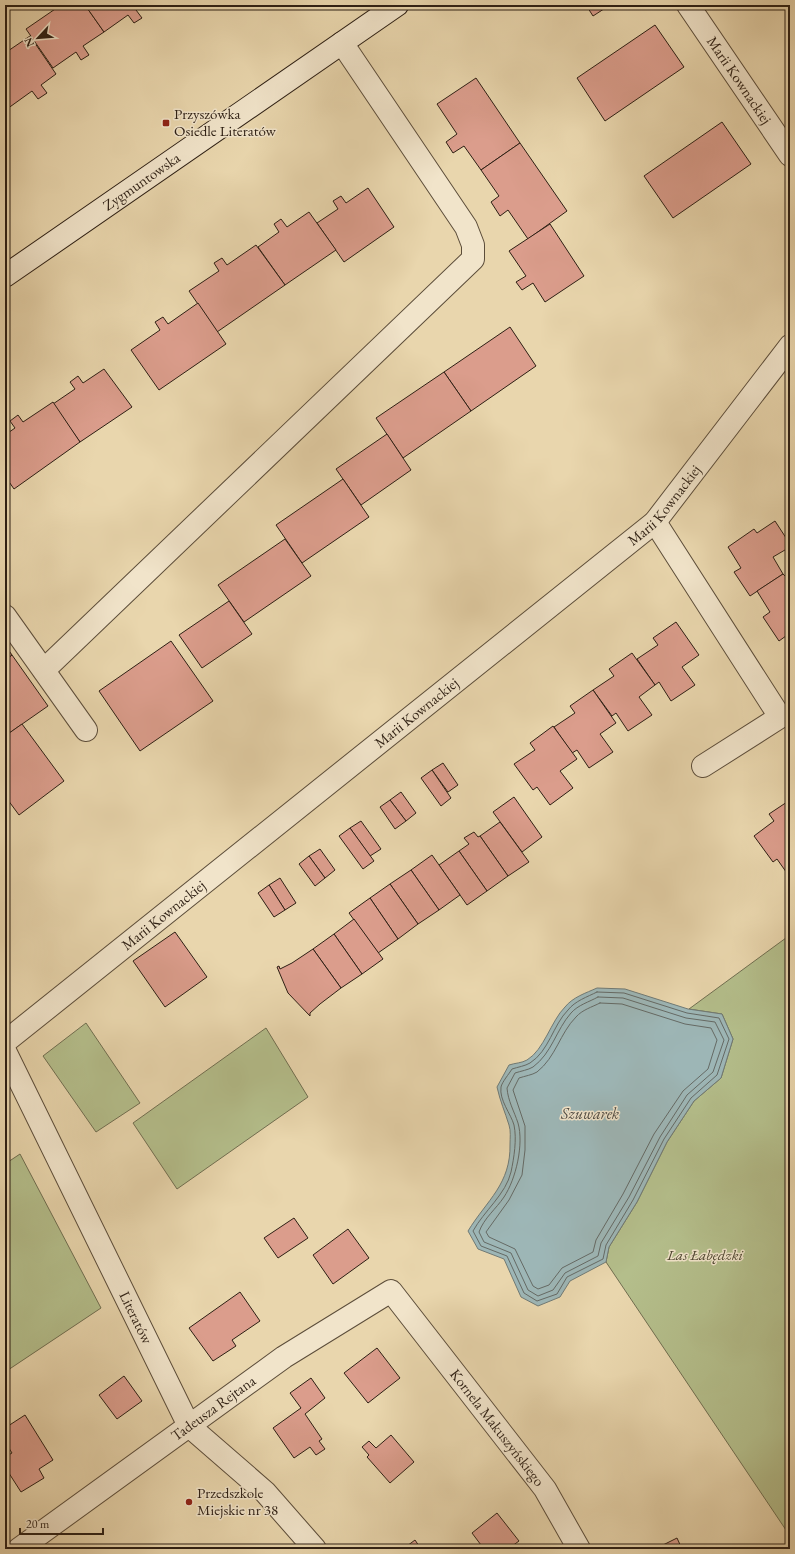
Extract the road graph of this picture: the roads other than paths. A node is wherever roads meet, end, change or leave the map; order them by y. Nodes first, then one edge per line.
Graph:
1 (397, 5) edge
2 (688, 5) edge
3 (342, 43) junction
4 (790, 155) edge
5 (5, 276) edge
6 (790, 346) edge
7 (655, 522) junction
8 (5, 616) edge
9 (44, 670) junction
10 (86, 730) dead end
11 (704, 766) dead end
12 (5, 1042) edge
13 (5, 1051) edge
14 (407, 1313) joint
15 (189, 1426) junction
16 (19, 1549) edge
17 (315, 1549) edge
18 (579, 1549) edge

1 - 3 street, Zygmuntowska
2 - 4 street, Marii Kownackiej
3 - 5 street, Zygmuntowska
3 - 9 street
6 - 7 street, Marii Kownackiej
7 - 11 street
7 - 12 street, Marii Kownackiej
8 - 9 street
9 - 10 street
13 - 15 street, Literatów
14 - 15 street, Tadeusza Rejtana
14 - 18 street, Kornela Makuszyńskiego
15 - 16 street, Tadeusza Rejtana
15 - 17 street, Literatów

